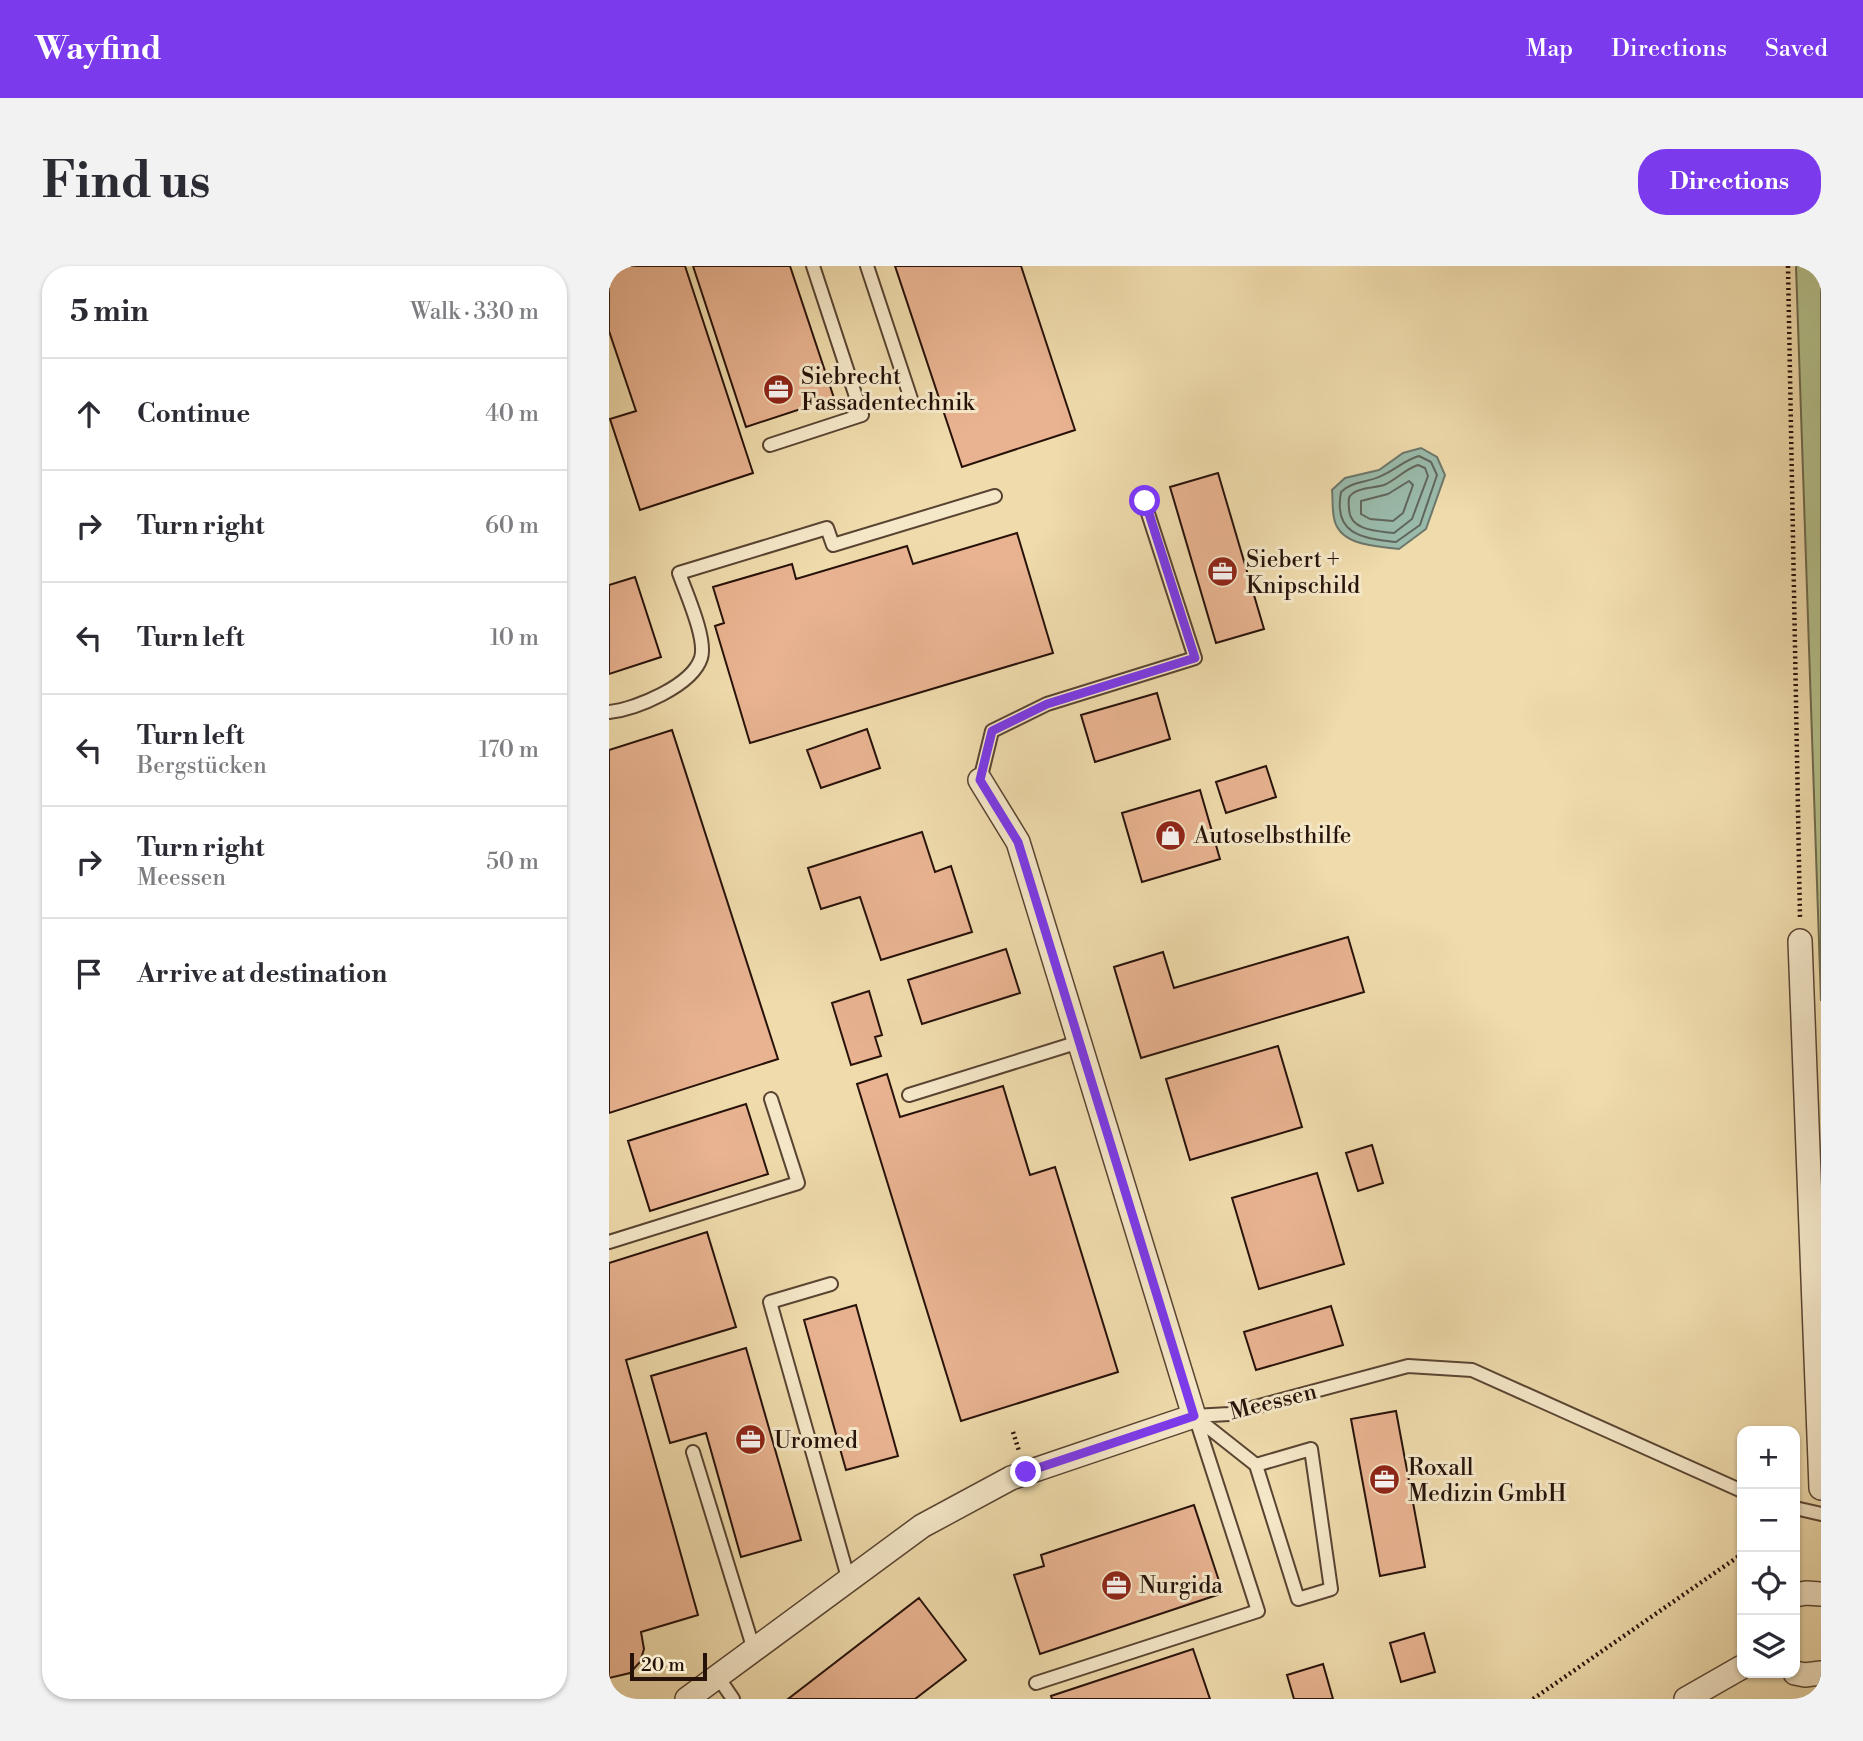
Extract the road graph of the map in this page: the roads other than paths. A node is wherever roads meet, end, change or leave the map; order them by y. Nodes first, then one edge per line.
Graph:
1 (813, 266) edge
2 (867, 266) edge
3 (912, 402) dead end
4 (770, 445) dead end
5 (995, 496) dead end
6 (1145, 501) dead end
7 (609, 712) edge
8 (980, 780) joint
9 (1800, 941) road end
10 (1079, 1042) junction
11 (909, 1095) dead end
12 (771, 1099) dead end
13 (609, 1242) edge
14 (831, 1284) dead end
15 (1194, 1416) junction
16 (693, 1452) dead end
17 (1256, 1465) junction
18 (1821, 1488) edge
19 (1738, 1489) edge
20 (1800, 1509) edge
21 (1821, 1514) edge
22 (849, 1581) junction
23 (1800, 1594) edge
24 (1821, 1594) edge
25 (754, 1650) junction
26 (1737, 1670) edge
27 (1821, 1673) edge
28 (1800, 1674) edge
29 (718, 1677) junction
30 (1036, 1683) dead end
31 (687, 1699) edge
32 (733, 1699) edge
33 (1686, 1699) edge

1 - 4 lane
2 - 3 lane
5 - 7 lane
6 - 8 lane
8 - 10 street
9 - 18 street
10 - 11 lane
10 - 15 street
12 - 13 lane
14 - 22 lane
15 - 17 lane
15 - 19 lane, Meessen
15 - 22 street, Meessen
15 - 30 lane
16 - 25 lane
17 - 17 lane
20 - 21 lane
22 - 25 street, Meessen
23 - 24 street
25 - 29 street, Meessen
26 - 33 street
27 - 28 street
29 - 31 street, Meessen
29 - 32 lane

